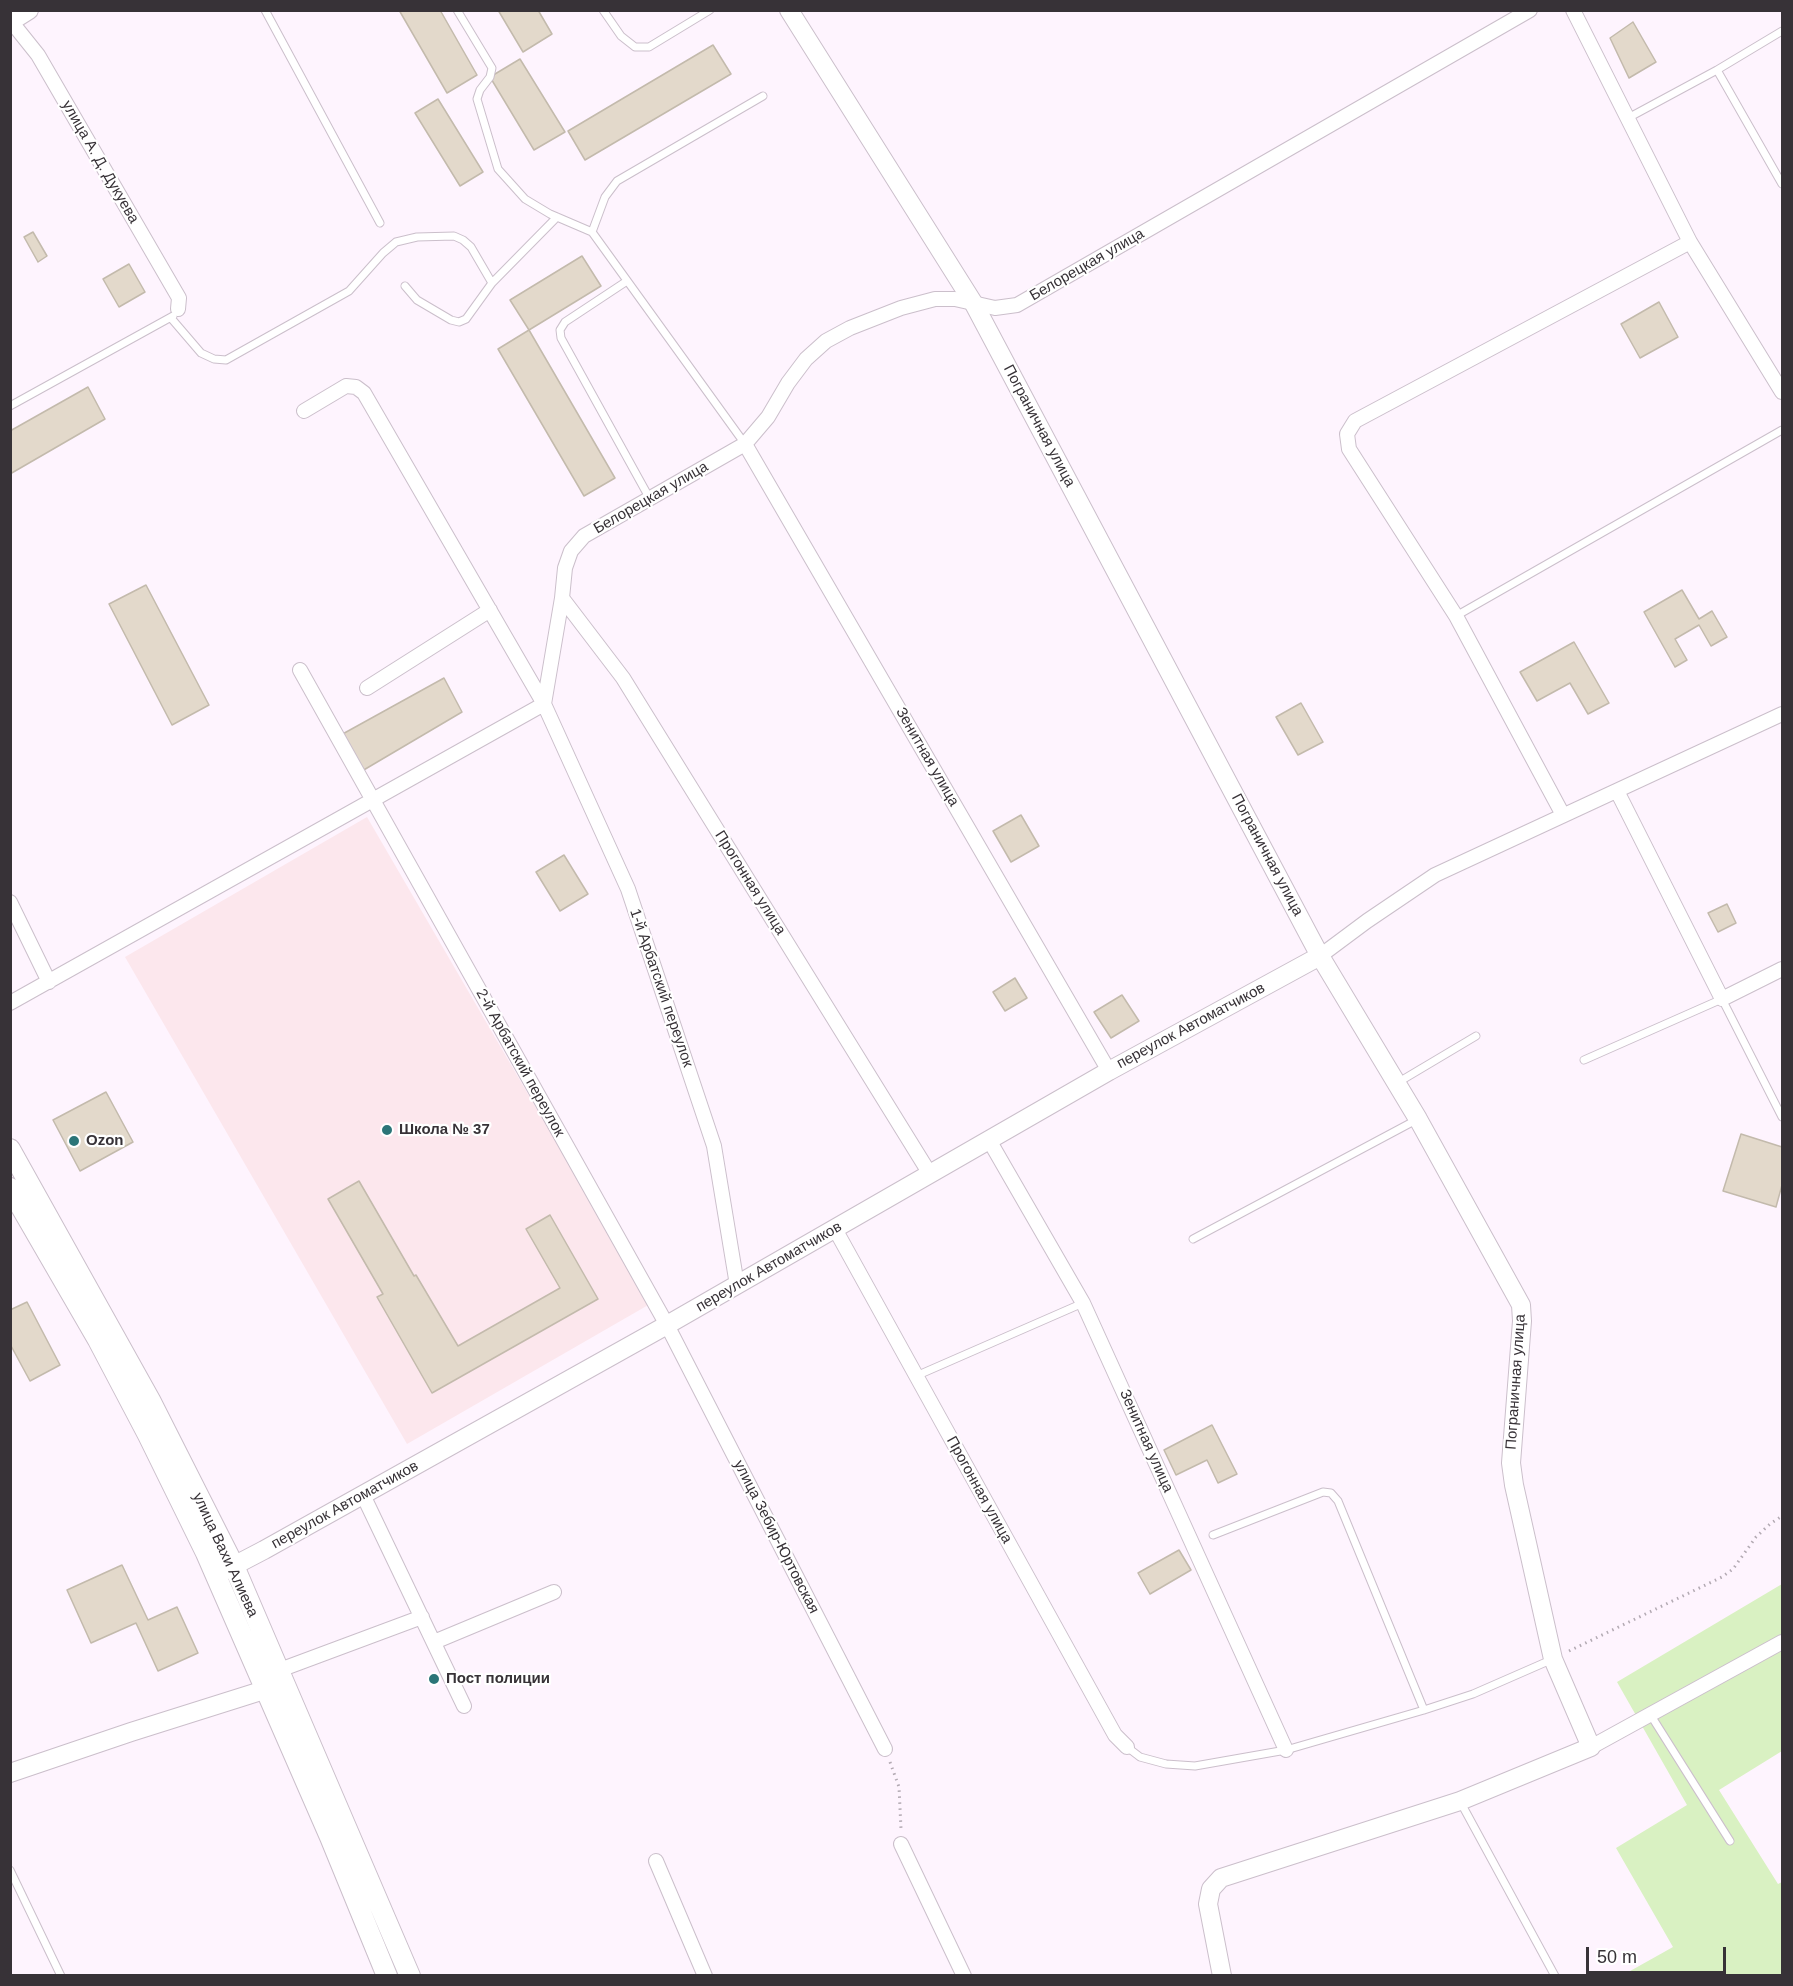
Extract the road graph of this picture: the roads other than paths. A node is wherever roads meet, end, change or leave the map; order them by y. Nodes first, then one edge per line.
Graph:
1 (29, 10) edge
2 (265, 10) edge
3 (458, 10) edge
4 (603, 10) edge
5 (710, 10) edge
6 (789, 10) edge
7 (1530, 10) edge
8 (1573, 10) edge
9 (11, 21) edge
10 (1782, 31) edge
11 (1717, 70) junction
12 (763, 96) dead end
13 (1628, 118) junction
14 (1782, 184) edge
15 (557, 217) junction
16 (380, 223) dead end
17 (592, 232) junction
18 (1690, 242) junction
19 (627, 281) junction
20 (492, 283) junction
21 (405, 286) dead end
22 (974, 304) junction
23 (175, 314) junction
24 (1782, 392) edge
25 (10, 406) edge
26 (304, 411) dead end
27 (1782, 430) edge
28 (745, 444) junction
29 (650, 499) junction
30 (562, 598) junction
31 (490, 610) junction
32 (1456, 616) junction
33 (300, 670) dead end
34 (367, 688) dead end
35 (544, 704) junction
36 (1782, 714) edge
37 (1617, 791) junction
38 (372, 800) junction
39 (1563, 815) junction
40 (10, 902) edge
41 (1320, 957) junction
42 (1782, 969) edge
43 (49, 982) junction
44 (1722, 999) junction
45 (10, 1003) edge
46 (1476, 1036) dead end
47 (1584, 1060) dead end
48 (1109, 1071) junction
49 (1396, 1083) junction
50 (1782, 1117) edge
51 (1418, 1119) junction
52 (989, 1140) junction
53 (10, 1149) edge
54 (930, 1174) junction
55 (10, 1188) edge
56 (835, 1229) junction
57 (1193, 1239) dead end
58 (737, 1285) junction
59 (1083, 1303) junction
60 (667, 1325) junction
61 (915, 1376) junction
62 (363, 1495) junction
63 (1213, 1534) dead end
64 (234, 1566) junction
65 (215, 1575) junction
66 (554, 1592) dead end
67 (422, 1617) junction
68 (434, 1642) junction
69 (1782, 1642) edge
70 (1553, 1659) junction
71 (276, 1682) junction
72 (464, 1706) dead end
73 (1424, 1710) junction
74 (1650, 1714) junction
75 (1591, 1747) junction
76 (1127, 1748) joint
77 (885, 1749) road end
78 (1286, 1750) junction
79 (10, 1773) edge
80 (1460, 1801) junction
81 (1730, 1841) dead end
82 (901, 1844) road end
83 (656, 1862) dead end
84 (10, 1870) edge
85 (61, 1976) edge
86 (387, 1976) edge
87 (410, 1976) edge
88 (705, 1976) edge
89 (964, 1976) edge
90 (1222, 1976) edge
91 (1555, 1976) edge

1 - 9 street
2 - 16 lane
3 - 15 lane
4 - 5 lane
6 - 22 street, Пограничная улица
7 - 22 street, Белорецкая улица
8 - 13 street
9 - 23 street, улица А. Д. Дукуева
10 - 11 lane
11 - 13 lane
11 - 14 lane
12 - 17 lane
13 - 18 street
15 - 17 lane
15 - 20 lane
17 - 19 lane
18 - 24 street
18 - 32 street
19 - 28 lane
19 - 29 lane
20 - 21 lane
20 - 23 lane
22 - 28 street, Белорецкая улица
22 - 41 street, Пограничная улица
23 - 25 lane
26 - 31 street, 1-й Арбатский переулок
27 - 32 lane
28 - 29 street, Белорецкая улица
28 - 48 street, Зенитная улица
29 - 30 street, Белорецкая улица
30 - 35 street
30 - 54 street, Прогонная улица
31 - 34 street
31 - 35 street, 1-й Арбатский переулок
32 - 39 street
33 - 38 street, 2-й Арбатский переулок
35 - 38 street
35 - 58 street, 1-й Арбатский переулок
36 - 37 street
37 - 39 street
37 - 44 street
38 - 43 street
38 - 60 street, 2-й Арбатский переулок
39 - 41 street
40 - 43 street
41 - 48 street, переулок Автоматчиков
41 - 49 street, Пограничная улица
42 - 44 street
43 - 45 street
44 - 47 lane
44 - 50 lane
46 - 49 lane
48 - 52 street, переулок Автоматчиков
49 - 51 street, Пограничная улица
51 - 57 lane
51 - 70 street, Пограничная улица
52 - 54 street, переулок Автоматчиков
52 - 59 street, Зенитная улица
53 - 64 main road, улица Вахи Алиева
54 - 56 street, переулок Автоматчиков
55 - 65 main road, улица Вахи Алиева
56 - 58 street, переулок Автоматчиков
56 - 61 street, Прогонная улица
58 - 60 street, переулок Автоматчиков
59 - 61 lane
59 - 78 street, Зенитная улица
60 - 62 street, переулок Автоматчиков
60 - 77 street, улица Зебир-Юртовская
61 - 76 street, Прогонная улица
62 - 64 street, переулок Автоматчиков
62 - 67 street
63 - 73 lane
64 - 65 street, переулок Автоматчиков
64 - 71 main road, улица Вахи Алиева
65 - 71 main road, улица Вахи Алиева
66 - 68 street
67 - 68 street
67 - 71 street
68 - 72 street
69 - 74 street
70 - 73 lane
70 - 75 street, Пограничная улица
71 - 79 street
71 - 86 main road, улица Вахи Алиева
71 - 87 main road, улица Вахи Алиева
73 - 78 lane
74 - 75 street
74 - 81 lane
75 - 80 street
76 - 78 lane
80 - 90 street
80 - 91 lane
82 - 89 street
83 - 88 street
84 - 85 lane

